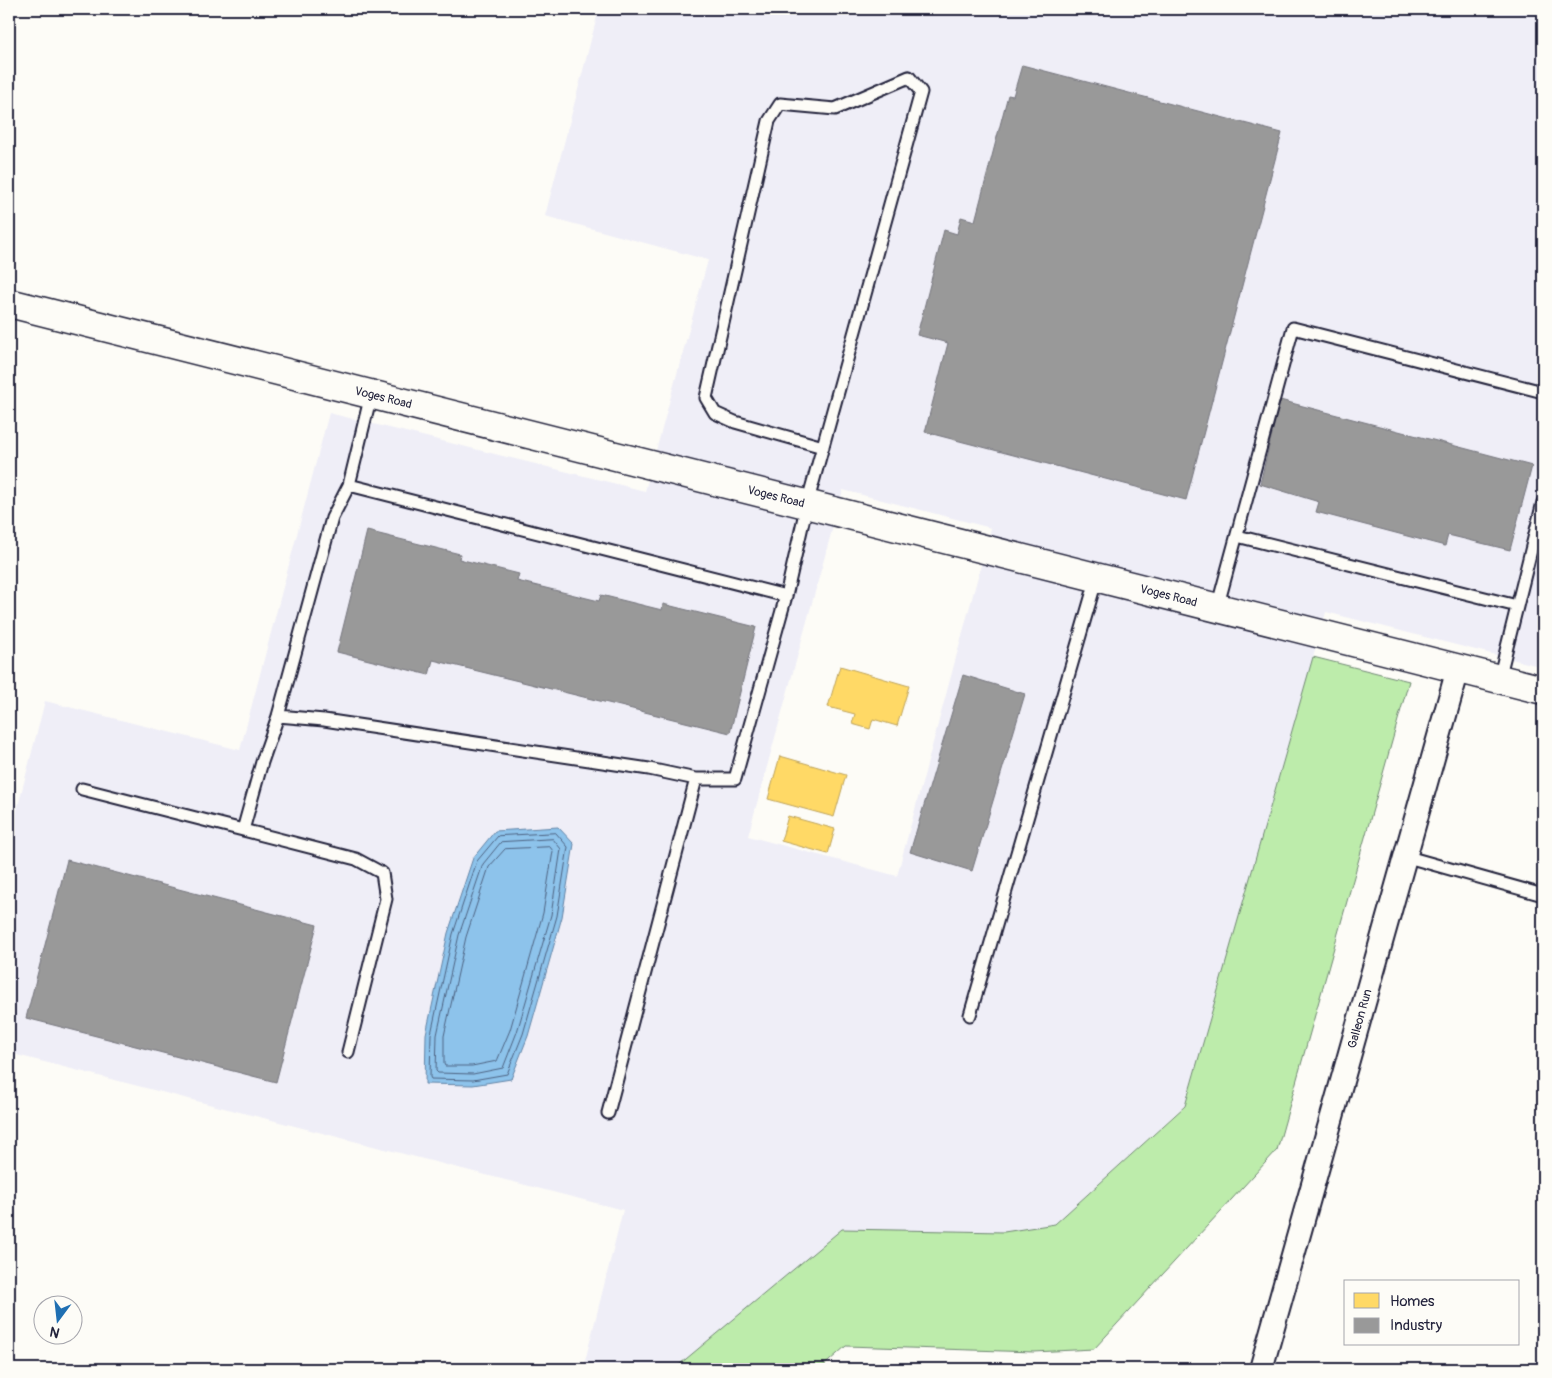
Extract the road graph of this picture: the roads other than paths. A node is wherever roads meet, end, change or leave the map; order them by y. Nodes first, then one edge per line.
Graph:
1 (9, 303) edge
2 (1543, 392) edge
3 (371, 395) junction
4 (823, 446) junction
5 (349, 485) junction
6 (1543, 502) edge
7 (807, 504) junction
8 (1237, 536) junction
9 (1097, 577) junction
10 (786, 596) junction
11 (1517, 606) junction
12 (1217, 608) junction
13 (1458, 669) junction
14 (1499, 679) junction
15 (1543, 690) edge
16 (278, 716) junction
17 (696, 780) junction
18 (82, 789) dead end
19 (243, 830) junction
20 (1404, 856) junction
21 (1543, 895) edge
22 (970, 1015) dead end
23 (348, 1052) dead end
24 (608, 1113) dead end
25 (1261, 1369) edge

1 - 3 street, Voges Road
2 - 8 lane
3 - 5 lane
3 - 7 street, Voges Road
4 - 4 lane
4 - 7 lane
5 - 10 lane
5 - 16 lane
6 - 11 lane
7 - 9 street, Voges Road
7 - 10 lane
8 - 11 lane
8 - 12 lane
9 - 12 street, Voges Road
9 - 22 lane
10 - 17 lane
11 - 14 lane
12 - 13 street, Voges Road
13 - 14 street, Voges Road
13 - 20 street, Galleon Run
14 - 15 street, Voges Road
16 - 17 lane
16 - 19 lane
17 - 24 lane
18 - 19 lane
19 - 23 lane
20 - 21 lane
20 - 25 street, Galleon Run

